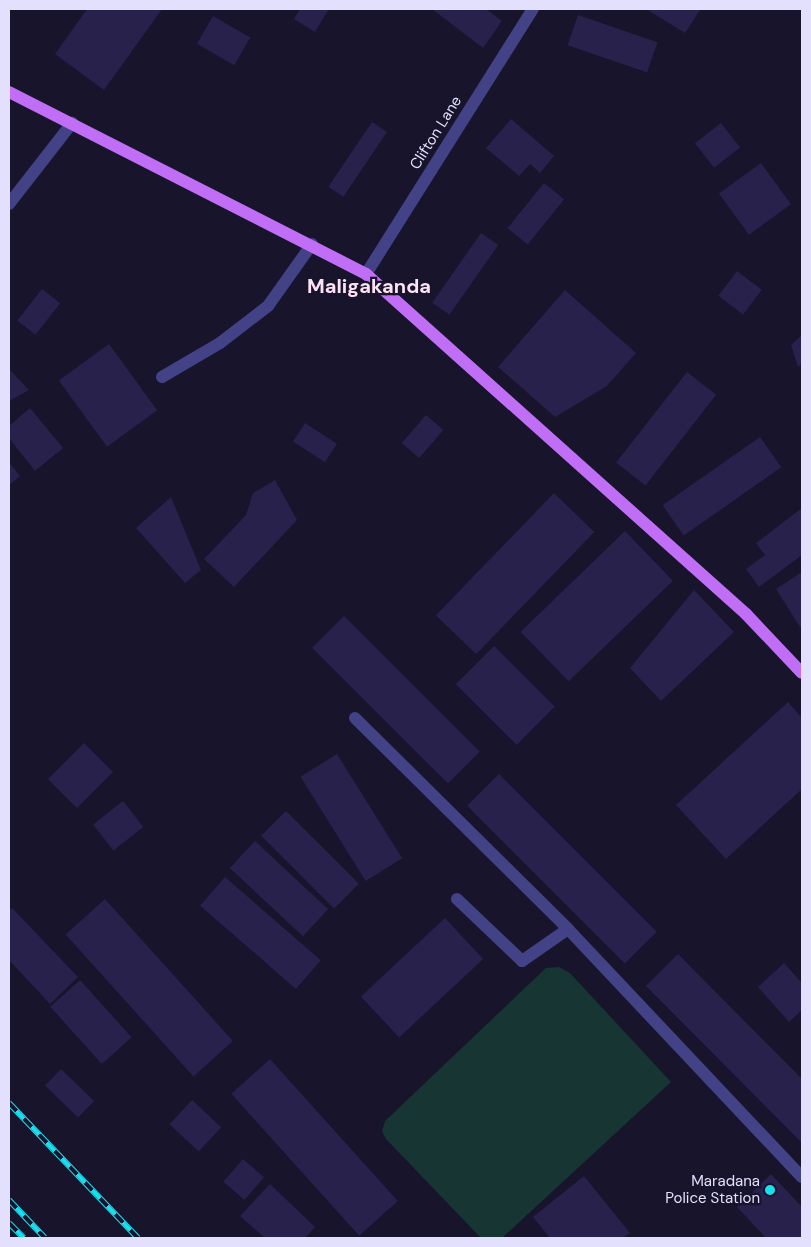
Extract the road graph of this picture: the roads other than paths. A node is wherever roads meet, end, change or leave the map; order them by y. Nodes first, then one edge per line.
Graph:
1 (533, 9) edge
2 (9, 92) edge
3 (72, 124) junction
4 (9, 204) edge
5 (312, 244) junction
6 (366, 274) junction
7 (162, 377) dead end
8 (802, 673) edge
9 (355, 718) dead end
10 (458, 899) dead end
11 (568, 929) junction
12 (802, 1177) edge

1 - 6 street, Clifton Lane
2 - 3 main road
3 - 4 street
3 - 5 main road
5 - 6 main road
5 - 7 street
6 - 8 main road
9 - 11 street
10 - 11 street
11 - 12 street

